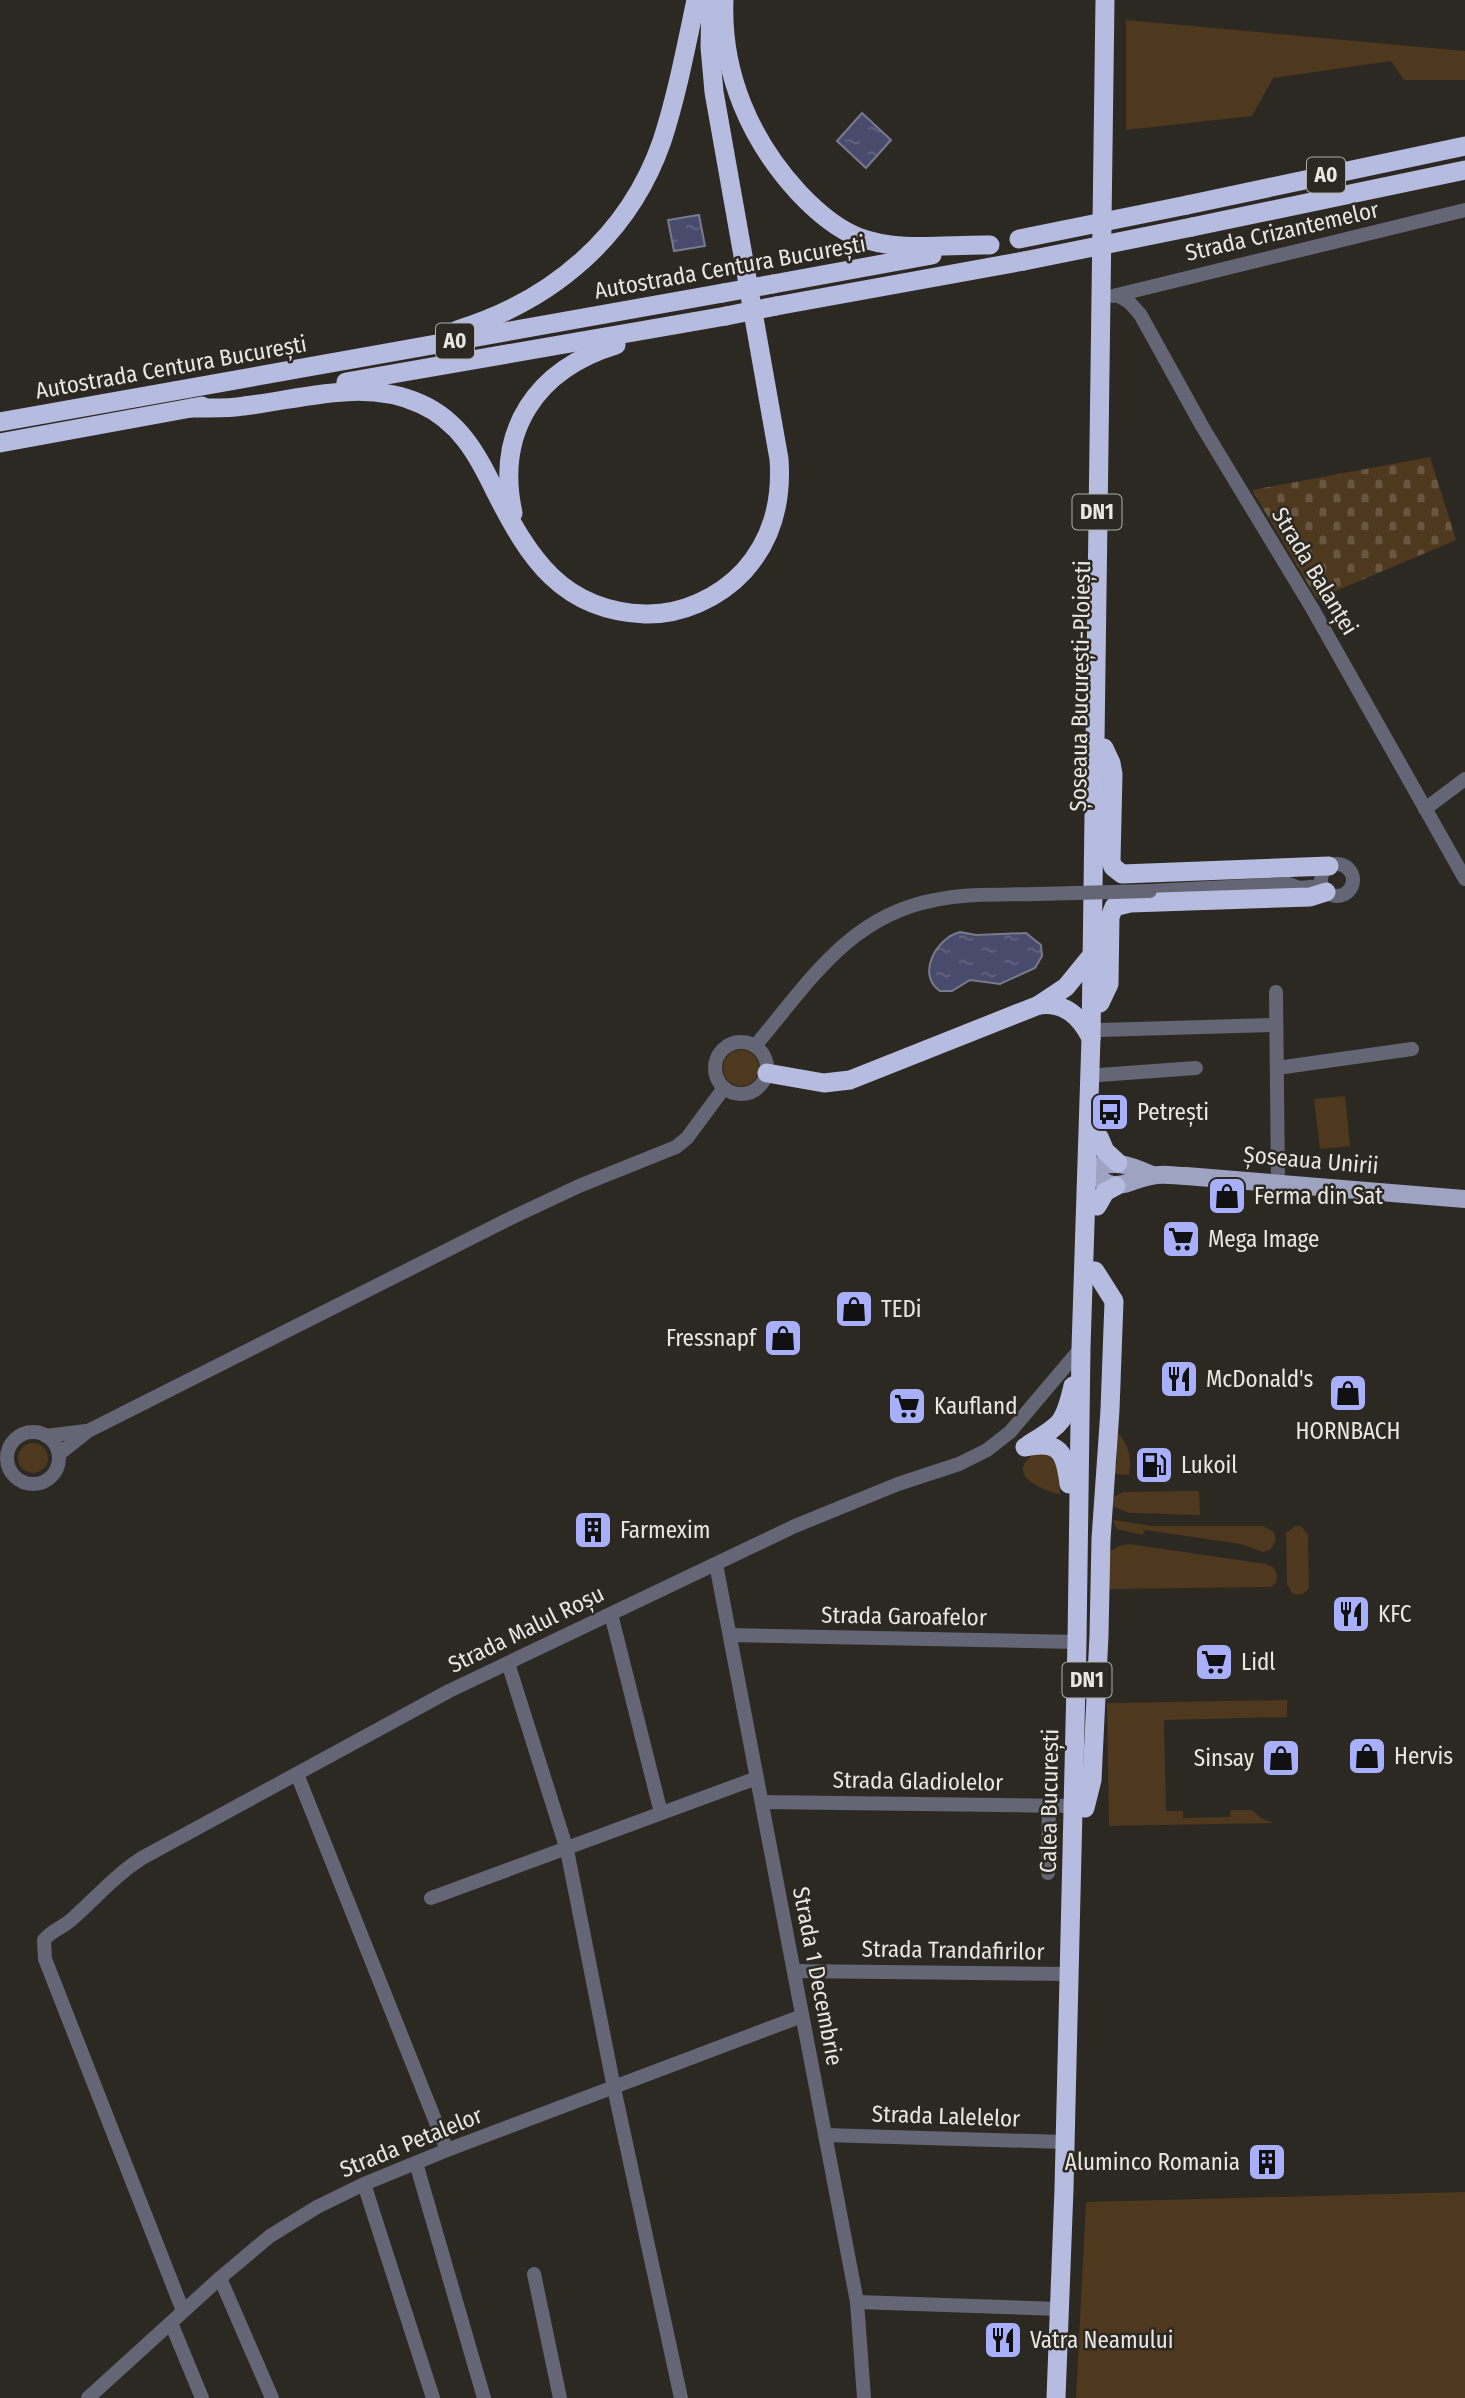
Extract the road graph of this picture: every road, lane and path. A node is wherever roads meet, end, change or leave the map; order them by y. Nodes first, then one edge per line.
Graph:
1 (696, 0) edge
2 (711, 0) edge
3 (724, 0) edge
4 (1105, 0) edge
5 (1115, 0) edge
6 (1465, 146) edge
7 (1465, 170) edge
8 (1465, 210) edge
9 (990, 245) junction
10 (1114, 296) junction
11 (704, 319) junction
12 (189, 399) junction
13 (0, 422) edge
14 (0, 443) edge
15 (516, 528) junction
16 (1104, 748) junction
17 (1465, 779) edge
18 (1425, 809) junction
19 (1465, 879) edge
20 (1325, 880) junction
21 (1092, 955) junction
22 (1276, 992) dead end
23 (1100, 1003) junction
24 (1039, 1005) junction
25 (1276, 1025) junction
26 (1095, 1034) junction
27 (755, 1046) junction
28 (1412, 1048) dead end
29 (1196, 1068) dead end
30 (1277, 1068) junction
31 (767, 1073) junction
32 (1099, 1075) junction
33 (724, 1088) junction
34 (1099, 1137) junction
35 (1118, 1163) junction
36 (1094, 1172) junction
37 (1152, 1175) junction
38 (1278, 1182) junction
39 (1116, 1186) junction
40 (1465, 1199) edge
41 (1092, 1205) junction
42 (1081, 1348) junction
43 (1042, 1394) junction
44 (1068, 1408) junction
45 (88, 1430) junction
46 (46, 1436) junction
47 (59, 1454) junction
48 (3, 1460) edge
49 (15, 1477) junction
50 (0, 1480) edge
51 (1078, 1551) junction
52 (716, 1564) junction
53 (611, 1614) junction
54 (730, 1635) junction
55 (1077, 1642) junction
56 (508, 1663) junction
57 (297, 1774) junction
58 (757, 1778) junction
59 (762, 1802) junction
60 (1049, 1806) junction
61 (1079, 1807) junction
62 (661, 1813) junction
63 (567, 1850) junction
64 (1048, 1873) dead end
65 (431, 1898) dead end
66 (794, 1970) junction
67 (1069, 1974) junction
68 (802, 2016) junction
69 (614, 2088) junction
70 (825, 2135) junction
71 (1065, 2142) junction
72 (447, 2150) junction
73 (416, 2163) junction
74 (364, 2184) junction
75 (534, 2274) dead end
76 (220, 2278) junction
77 (857, 2302) junction
78 (1059, 2309) junction
79 (183, 2311) junction
80 (171, 2323) junction
81 (88, 2398) edge
82 (202, 2398) edge
83 (272, 2398) edge
84 (433, 2398) edge
85 (484, 2398) edge
86 (560, 2398) edge
87 (681, 2398) edge
88 (864, 2398) edge
89 (1056, 2398) edge
90 (1068, 2398) edge

1 - 12 highway
2 - 15 highway
3 - 9 highway
4 - 21 highway, Șoseaua București-Ploiești / DN1
5 - 10 highway, Șoseaua București-Ploiești / DN1
6 - 9 highway, Autostrada Centura București / A0, bridge
7 - 11 highway, Autostrada Centura București / A0, bridge
8 - 10 street, Strada Crizantemelor
9 - 12 highway, Autostrada Centura București / A0, bridge
10 - 16 highway, Șoseaua București-Ploiești / DN1
10 - 18 street, Strada Balanței
11 - 12 highway, Autostrada Centura București / A0
11 - 15 highway
12 - 13 highway, Autostrada Centura București / A0
12 - 14 highway, Autostrada Centura București / A0
12 - 15 highway
16 - 20 highway
16 - 23 highway, Șoseaua București-Ploiești / DN1
17 - 18 street
18 - 19 street, Strada Balanței
20 - 23 highway
20 - 27 street, bridge
21 - 24 highway
21 - 26 highway, Șoseaua București-Ploiești / DN1
22 - 25 street
23 - 26 highway, Șoseaua București-Ploiești / DN1
24 - 26 highway
24 - 31 highway
25 - 26 street
25 - 30 street
26 - 32 highway, Șoseaua București-Ploiești / DN1
26 - 36 highway, Șoseaua București-Ploiești / DN1
27 - 31 street
27 - 33 street
28 - 30 street
29 - 32 street
30 - 38 street
31 - 33 street
32 - 34 highway, Șoseaua București-Ploiești / DN1
33 - 45 street
34 - 35 highway
34 - 36 highway, Șoseaua București-Ploiești / DN1
35 - 36 main road
35 - 37 main road, Șoseaua Unirii
36 - 39 main road
36 - 41 highway, Șoseaua București-Ploiești / DN1
37 - 38 main road, Șoseaua Unirii
37 - 39 main road, Șoseaua Unirii
38 - 40 main road, Șoseaua Unirii
39 - 41 highway
41 - 42 highway, Calea București / DN1
41 - 61 highway, DN1
42 - 43 street, Strada Malul Roșu
42 - 44 highway
42 - 51 highway, Calea București / DN1
43 - 44 street
43 - 52 street, Strada Malul Roșu
44 - 51 highway
45 - 46 street
45 - 47 street
46 - 47 street
46 - 48 street
47 - 49 street
48 - 49 street
49 - 50 street
51 - 55 highway, Calea București / DN1
52 - 53 street, Strada Malul Roșu
52 - 54 street, Strada 1 Decembrie
53 - 56 street, Strada Malul Roșu
53 - 62 street
54 - 55 street, Strada Garoafelor
54 - 58 street, Strada 1 Decembrie
55 - 61 highway, Calea București / DN1
56 - 57 street, Strada Malul Roșu
56 - 63 street
57 - 72 street
57 - 79 street, Strada Malul Roșu
58 - 59 street, Strada 1 Decembrie
58 - 62 street
59 - 60 street, Strada Gladiolelor
59 - 66 street, Strada 1 Decembrie
60 - 61 street, Strada Gladiolelor
60 - 64 street
61 - 67 highway, Calea București / DN1
61 - 90 highway, Calea București / DN1
62 - 63 street
63 - 65 street
63 - 69 street
66 - 67 street, Strada Trandafirilor
66 - 68 street, Strada 1 Decembrie
67 - 71 highway, Calea București / DN1
68 - 69 street, Strada Petalelor
68 - 70 street, Strada 1 Decembrie
69 - 72 street, Strada Petalelor
69 - 87 street
70 - 71 street, Strada Lalelelor
70 - 77 street, Strada 1 Decembrie
71 - 78 highway, Calea București / DN1
72 - 73 street, Strada Petalelor
73 - 74 street, Strada Petalelor
73 - 85 street
74 - 76 street, Strada Petalelor
74 - 84 street
75 - 86 street
76 - 79 street, Strada Petalelor
76 - 83 street
77 - 78 street
77 - 88 street, Strada 1 Decembrie
78 - 89 highway, Calea București / DN1
79 - 80 street, Strada Petalelor
80 - 81 street, Strada Petalelor
80 - 82 street

